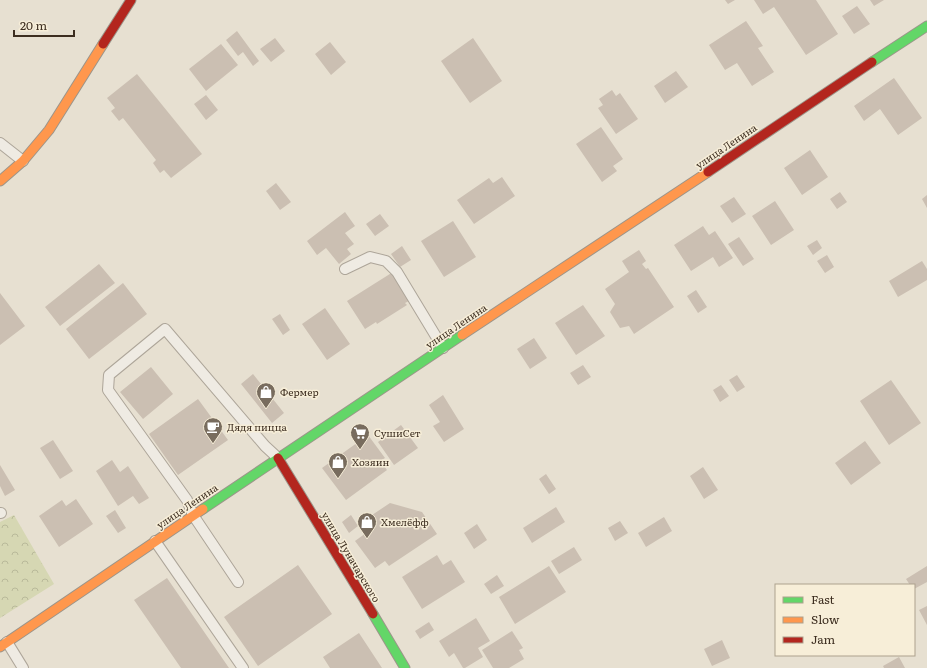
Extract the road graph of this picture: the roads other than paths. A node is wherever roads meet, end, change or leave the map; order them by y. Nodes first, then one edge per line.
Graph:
1 (130, 0) edge
2 (927, 26) edge
3 (0, 143) edge
4 (23, 161) junction
5 (0, 181) edge
6 (345, 269) dead end
7 (443, 348) junction
8 (278, 458) junction
9 (193, 515) junction
10 (155, 541) junction
11 (238, 582) dead end
12 (3, 645) edge
13 (23, 668) edge
14 (243, 668) edge
15 (405, 668) edge

1 - 4 main road
2 - 7 main road, улица Ленина
3 - 4 lane
4 - 5 main road
6 - 7 lane
7 - 8 main road, улица Ленина
8 - 9 main road, улица Ленина
8 - 9 lane
8 - 15 main road, улица Луначарского
9 - 10 main road, улица Ленина
9 - 11 lane
10 - 12 main road, улица Ленина
10 - 14 lane
12 - 13 lane

